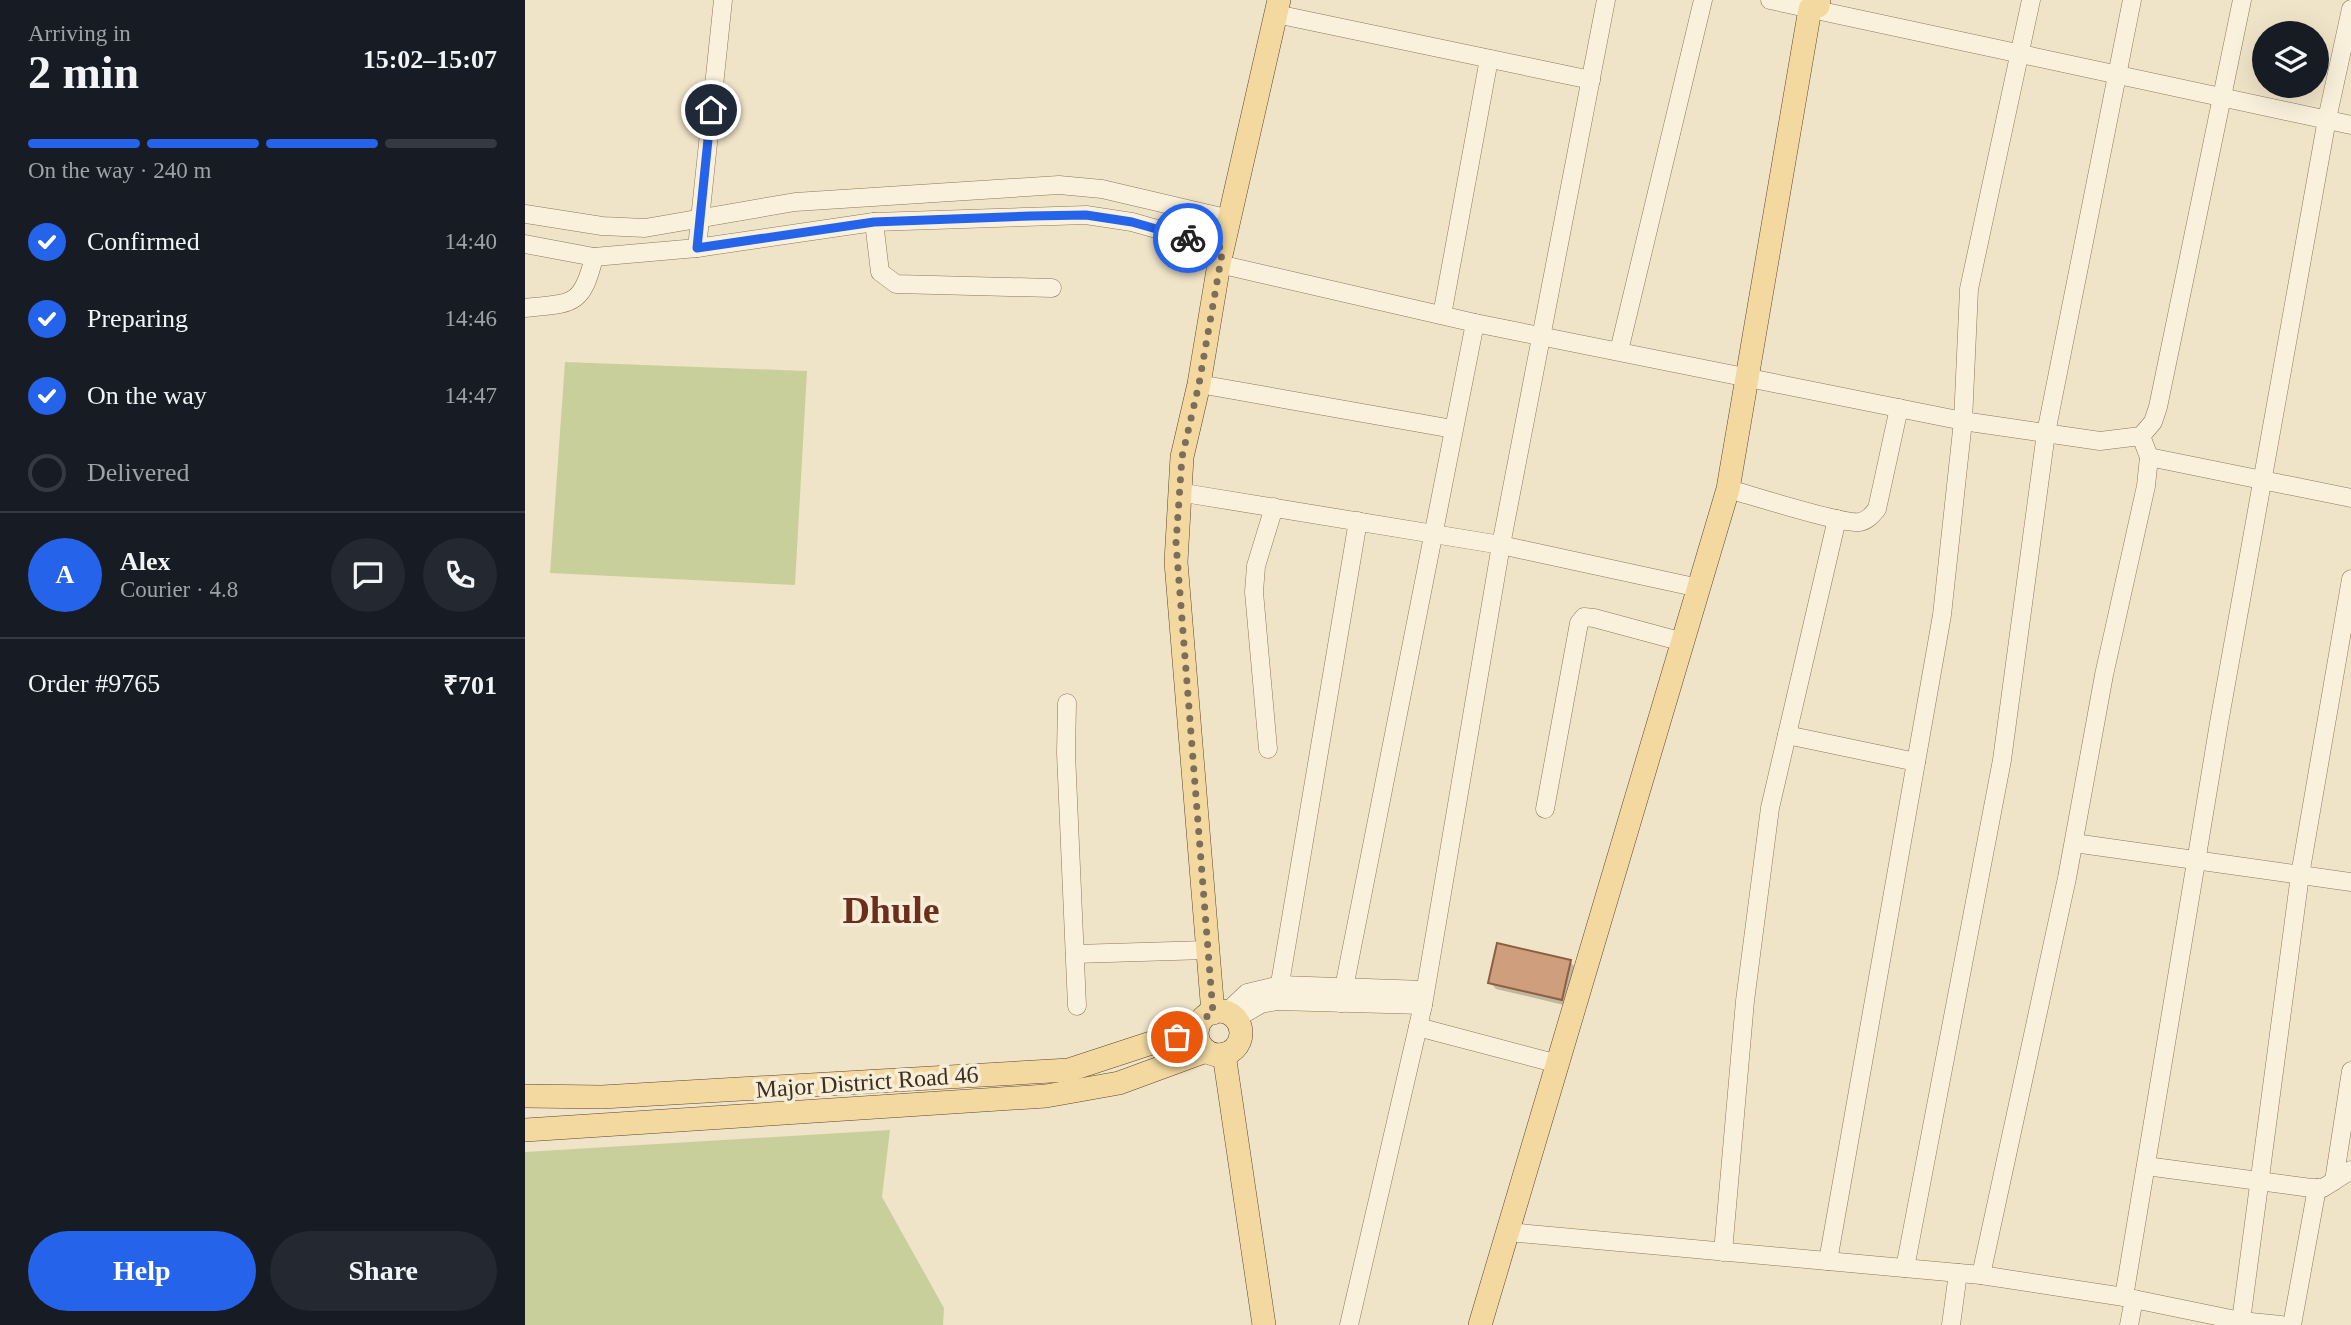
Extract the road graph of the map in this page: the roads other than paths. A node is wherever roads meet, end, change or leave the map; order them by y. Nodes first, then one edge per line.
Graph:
1 (723, 0) edge
2 (1606, 0) edge
3 (1703, 0) edge
4 (1770, 0) edge
5 (2031, 0) edge
6 (2132, 0) edge
7 (2242, 0) edge
8 (1815, 4) edge
9 (1278, 7) edge
10 (2351, 9) edge
11 (2021, 54) junction
12 (1489, 59) junction
13 (2118, 75) junction
14 (1591, 80) junction
15 (2220, 97) junction
16 (2327, 120) junction
17 (2351, 125) edge
18 (525, 215) edge
19 (1230, 219) junction
20 (700, 220) junction
21 (874, 222) junction
22 (525, 244) edge
23 (697, 248) junction
24 (1221, 256) junction
25 (594, 257) junction
26 (1052, 288) dead end
27 (525, 308) edge
28 (1442, 315) junction
29 (1475, 323) junction
30 (1542, 335) junction
31 (1619, 351) junction
32 (1747, 377) junction
33 (1199, 384) junction
34 (1899, 408) junction
35 (1963, 421) junction
36 (1453, 429) junction
37 (2046, 433) junction
38 (2141, 436) junction
39 (2149, 457) junction
40 (2262, 480) junction
41 (1728, 489) junction
42 (1178, 492) junction
43 (2351, 498) edge
44 (1274, 507) junction
45 (1837, 519) junction
46 (1358, 521) junction
47 (1432, 533) junction
48 (1501, 545) junction
49 (2351, 579) edge
50 (1699, 589) junction
51 (1683, 642) junction
52 (1067, 703) dead end
53 (1787, 735) junction
54 (1268, 749) dead end
55 (1916, 762) junction
56 (1545, 809) dead end
57 (2074, 843) junction
58 (2196, 860) junction
59 (2300, 875) junction
60 (2351, 882) edge
61 (1207, 950) junction
62 (1075, 954) junction
63 (1342, 985) junction
64 (1279, 993) junction
65 (1424, 997) junction
66 (1341, 1003) junction
67 (1077, 1006) dead end
68 (1218, 1018) junction
69 (1418, 1027) junction
70 (1215, 1053) junction
71 (1558, 1064) junction
72 (2351, 1071) edge
73 (525, 1096) edge
74 (525, 1130) edge
75 (2146, 1166) junction
76 (2351, 1170) edge
77 (2259, 1181) junction
78 (2334, 1181) junction
79 (2317, 1188) junction
80 (1508, 1232) junction
81 (1723, 1252) junction
82 (1828, 1261) junction
83 (1905, 1268) junction
84 (1958, 1273) junction
85 (1981, 1275) junction
86 (2129, 1298) junction
87 (2241, 1321) junction
88 (1264, 1325) edge
89 (1349, 1325) edge
90 (1480, 1325) edge
91 (1951, 1325) edge
92 (2129, 1325) edge
93 (2281, 1325) edge
94 (2292, 1325) edge

1 - 20 street
2 - 14 street
3 - 31 street
4 - 8 street
5 - 11 street
6 - 13 street
7 - 15 street
8 - 11 street
8 - 32 main road
9 - 12 street
9 - 19 main road
10 - 16 street
11 - 13 street
11 - 35 street
12 - 14 street
12 - 28 street
13 - 15 street
13 - 37 street
14 - 30 street
15 - 16 street
15 - 38 street
16 - 17 street
16 - 40 street
18 - 20 street
19 - 20 street
19 - 24 main road
20 - 23 street
21 - 23 street
21 - 24 street
21 - 26 street
22 - 25 street
23 - 25 street
24 - 28 street
24 - 33 main road
25 - 27 street
28 - 29 street
29 - 30 street
29 - 36 street
30 - 31 street
30 - 48 street
31 - 32 street
32 - 34 street
32 - 41 main road
33 - 36 street
33 - 42 main road
34 - 35 street
34 - 45 street
35 - 37 street
35 - 55 street
36 - 47 street
37 - 38 street
37 - 83 street
38 - 39 street
39 - 40 street
39 - 57 street
40 - 43 street
40 - 58 street
41 - 45 street
41 - 50 main road
42 - 44 street
42 - 61 main road
44 - 46 street
44 - 54 street
45 - 53 street
46 - 47 street
46 - 64 street
47 - 48 street
47 - 63 street
48 - 50 street
48 - 65 street
49 - 59 street
50 - 51 main road
51 - 56 street
51 - 71 main road
52 - 62 street
53 - 55 street
53 - 81 street
55 - 82 street
57 - 58 street
57 - 85 street
58 - 59 street
58 - 75 street
59 - 60 street
59 - 77 street
61 - 62 street
61 - 68 main road
62 - 67 street
63 - 64 street
63 - 65 street
63 - 66 street
64 - 66 street
64 - 68 street
65 - 66 street
65 - 69 street
68 - 70 main road
68 - 70 main road
68 - 73 main road, Major District Road 46
69 - 71 street
69 - 89 street
70 - 74 main road, Major District Road 46
70 - 88 main road
71 - 80 main road
72 - 78 street
75 - 77 street
75 - 86 street
76 - 78 street
77 - 79 street
77 - 87 street
78 - 79 street
79 - 94 street
80 - 81 street
80 - 90 main road
81 - 82 street
82 - 83 street
83 - 84 street
84 - 85 street
84 - 91 street
85 - 86 street
86 - 87 street
86 - 92 street
87 - 93 street

